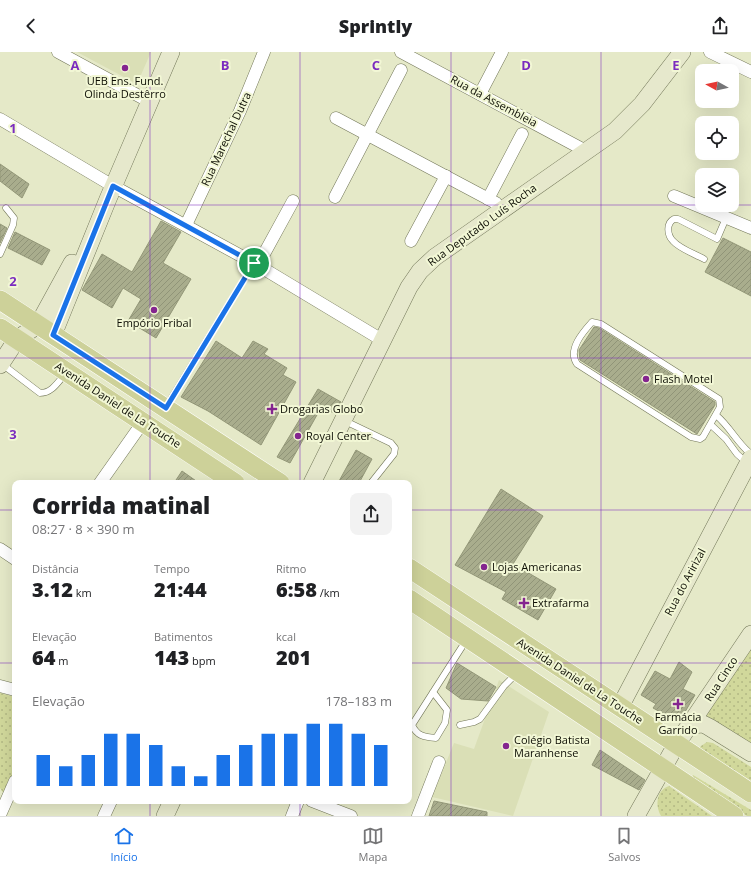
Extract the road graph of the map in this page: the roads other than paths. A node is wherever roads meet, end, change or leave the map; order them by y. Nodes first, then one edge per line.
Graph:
1 (171, 52) edge
2 (264, 52) edge
3 (402, 52) edge
4 (502, 52) edge
5 (682, 52) edge
6 (710, 52) edge
7 (65, 54) edge
8 (402, 70) dead end
9 (751, 72) edge
10 (480, 94) junction
11 (150, 102) junction
12 (336, 118) dead end
13 (0, 119) edge
14 (522, 134) dead end
15 (368, 135) junction
16 (586, 151) junction
17 (446, 176) junction
18 (111, 192) junction
19 (674, 196) dead end
20 (335, 197) dead end
21 (293, 202) dead end
22 (494, 204) junction
23 (6, 208) dead end
24 (726, 218) junction
25 (186, 225) junction
26 (751, 228) edge
27 (411, 241) dead end
28 (0, 254) edge
29 (704, 259) dead end
30 (256, 264) junction
31 (0, 300) edge
32 (0, 328) edge
33 (45, 330) junction
34 (17, 339) junction
35 (382, 340) junction
36 (38, 353) junction
37 (1, 364) edge
38 (67, 372) junction
39 (166, 408) junction
40 (716, 416) junction
41 (343, 420) junction
42 (143, 422) junction
43 (711, 425) junction
44 (750, 458) edge
45 (102, 480) edge
46 (230, 480) edge
47 (275, 480) edge
48 (313, 480) edge
49 (372, 480) edge
50 (0, 549) edge
51 (12, 557) edge
52 (412, 570) edge
53 (412, 600) edge
54 (751, 634) edge
55 (468, 638) junction
56 (518, 672) junction
57 (0, 686) edge
58 (12, 689) edge
59 (432, 692) junction
60 (620, 707) junction
61 (691, 725) junction
62 (460, 726) dead end
63 (676, 745) junction
64 (751, 753) edge
65 (439, 762) dead end
66 (662, 768) junction
67 (681, 780) junction
68 (12, 787) edge
69 (751, 793) edge
70 (110, 804) edge
71 (171, 804) edge
72 (297, 804) edge
73 (320, 804) edge
74 (1, 807) edge
75 (640, 814) edge
76 (104, 816) edge
77 (165, 816) edge
78 (292, 816) edge
79 (351, 816) edge
80 (418, 816) edge
81 (734, 816) edge

1 - 11 main road
2 - 25 street, Rua Marechal Dutra
3 - 10 street, Rua da Assembleia
4 - 10 street
5 - 16 main road, Rua Deputado Luís Rocha
6 - 9 street
7 - 11 street
8 - 15 street
10 - 16 street, Rua da Assembleia
11 - 18 main road
12 - 15 street
13 - 18 street
14 - 22 street
15 - 17 street
15 - 20 street
16 - 22 main road, Rua Deputado Luís Rocha
17 - 22 street
17 - 27 street
18 - 25 street
18 - 33 main road
19 - 24 street
21 - 30 street
22 - 35 main road, Rua Deputado Luís Rocha
23 - 28 lane
24 - 26 street
24 - 29 lane
25 - 30 street
30 - 35 street
30 - 39 lane
31 - 33 main road, Avenida Daniel de La Touche
32 - 34 main road, Avenida Daniel de La Touche
33 - 34 main road
33 - 36 main road
33 - 39 main road, Avenida Daniel de La Touche
34 - 36 main road, Avenida Daniel de La Touche
34 - 37 main road
35 - 41 main road, Rua Deputado Luís Rocha
36 - 38 main road, Avenida Daniel de La Touche
37 - 38 lane
38 - 42 main road, Avenida Daniel de La Touche
39 - 47 main road, Avenida Daniel de La Touche
40 - 43 lane
40 - 43 lane
40 - 44 lane
41 - 48 main road, Rua Deputado Luís Rocha
41 - 49 lane
42 - 45 street
42 - 46 main road, Avenida Daniel de La Touche
43 - 44 lane
44 - 60 main road, Rua do Aririzal
50 - 51 street
52 - 60 main road, Avenida Daniel de La Touche
53 - 55 main road
54 - 61 main road, Rua Cinco
55 - 56 main road
55 - 59 lane
56 - 62 lane
56 - 66 main road
57 - 58 street
59 - 59 lane
60 - 63 main road, Avenida Daniel de La Touche
61 - 63 main road, Rua Cinco
61 - 64 main road
63 - 66 main road, Rua Cinco
63 - 67 main road
63 - 69 main road, Avenida Daniel de La Touche
65 - 80 street
66 - 67 main road
66 - 75 main road, Rua Cinco
67 - 81 main road
68 - 74 street
70 - 76 street
71 - 77 main road
72 - 78 street
73 - 79 street

